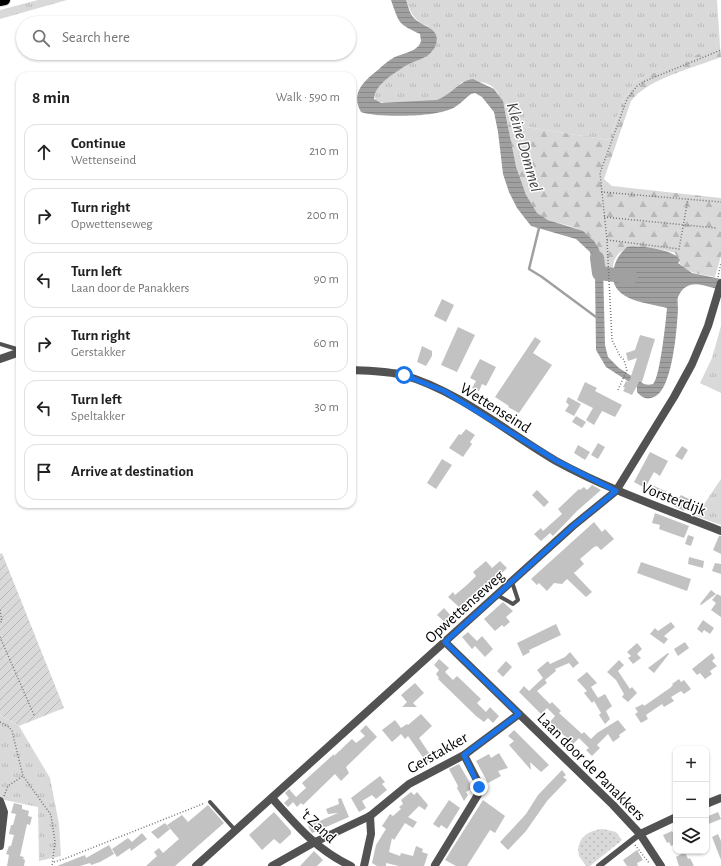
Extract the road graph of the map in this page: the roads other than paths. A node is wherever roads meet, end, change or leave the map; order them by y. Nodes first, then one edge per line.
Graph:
1 (5, 0) edge
2 (0, 1) edge
3 (719, 284) edge
4 (0, 344) edge
5 (16, 350) edge
6 (16, 353) edge
7 (0, 359) edge
8 (356, 370) edge
9 (616, 491) junction
10 (721, 531) edge
11 (511, 582) junction
12 (497, 595) junction
13 (445, 642) junction
14 (519, 714) junction
15 (464, 755) junction
16 (272, 798) junction
17 (721, 798) edge
18 (1, 801) edge
19 (210, 802) road end
20 (709, 803) edge
21 (370, 816) junction
22 (673, 818) edge
23 (236, 831) junction
24 (640, 834) junction
25 (313, 843) junction
26 (0, 846) edge
27 (196, 866) edge
28 (272, 866) edge
29 (351, 866) edge
30 (364, 866) edge
31 (436, 866) edge
32 (599, 866) edge
33 (662, 866) edge

1 - 2 main road
3 - 9 street, Opwettenseweg
4 - 5 lane
6 - 7 street
8 - 9 street, Wettenseind
9 - 10 street, Vorsterdijk
9 - 11 street, Opwettenseweg
11 - 12 street, Opwettenseweg
11 - 12 lane
12 - 13 street, Opwettenseweg
13 - 14 street, Laan door de Panakkers
13 - 16 street, Opwettenseweg
14 - 15 street, Gerstakker
14 - 24 street, Laan door de Panakkers
15 - 21 street, Gerstakker
15 - 31 street
16 - 23 street, Opwettenseweg
16 - 25 street, 't Zand
17 - 20 street
18 - 26 street
19 - 23 lane
21 - 25 street, Gerstakker
21 - 30 street
22 - 24 street
23 - 27 street, Opwettenseweg
24 - 32 street
24 - 33 street, Laan door de Panakkers
25 - 28 street, Gerstakker
25 - 29 street, 't Zand

